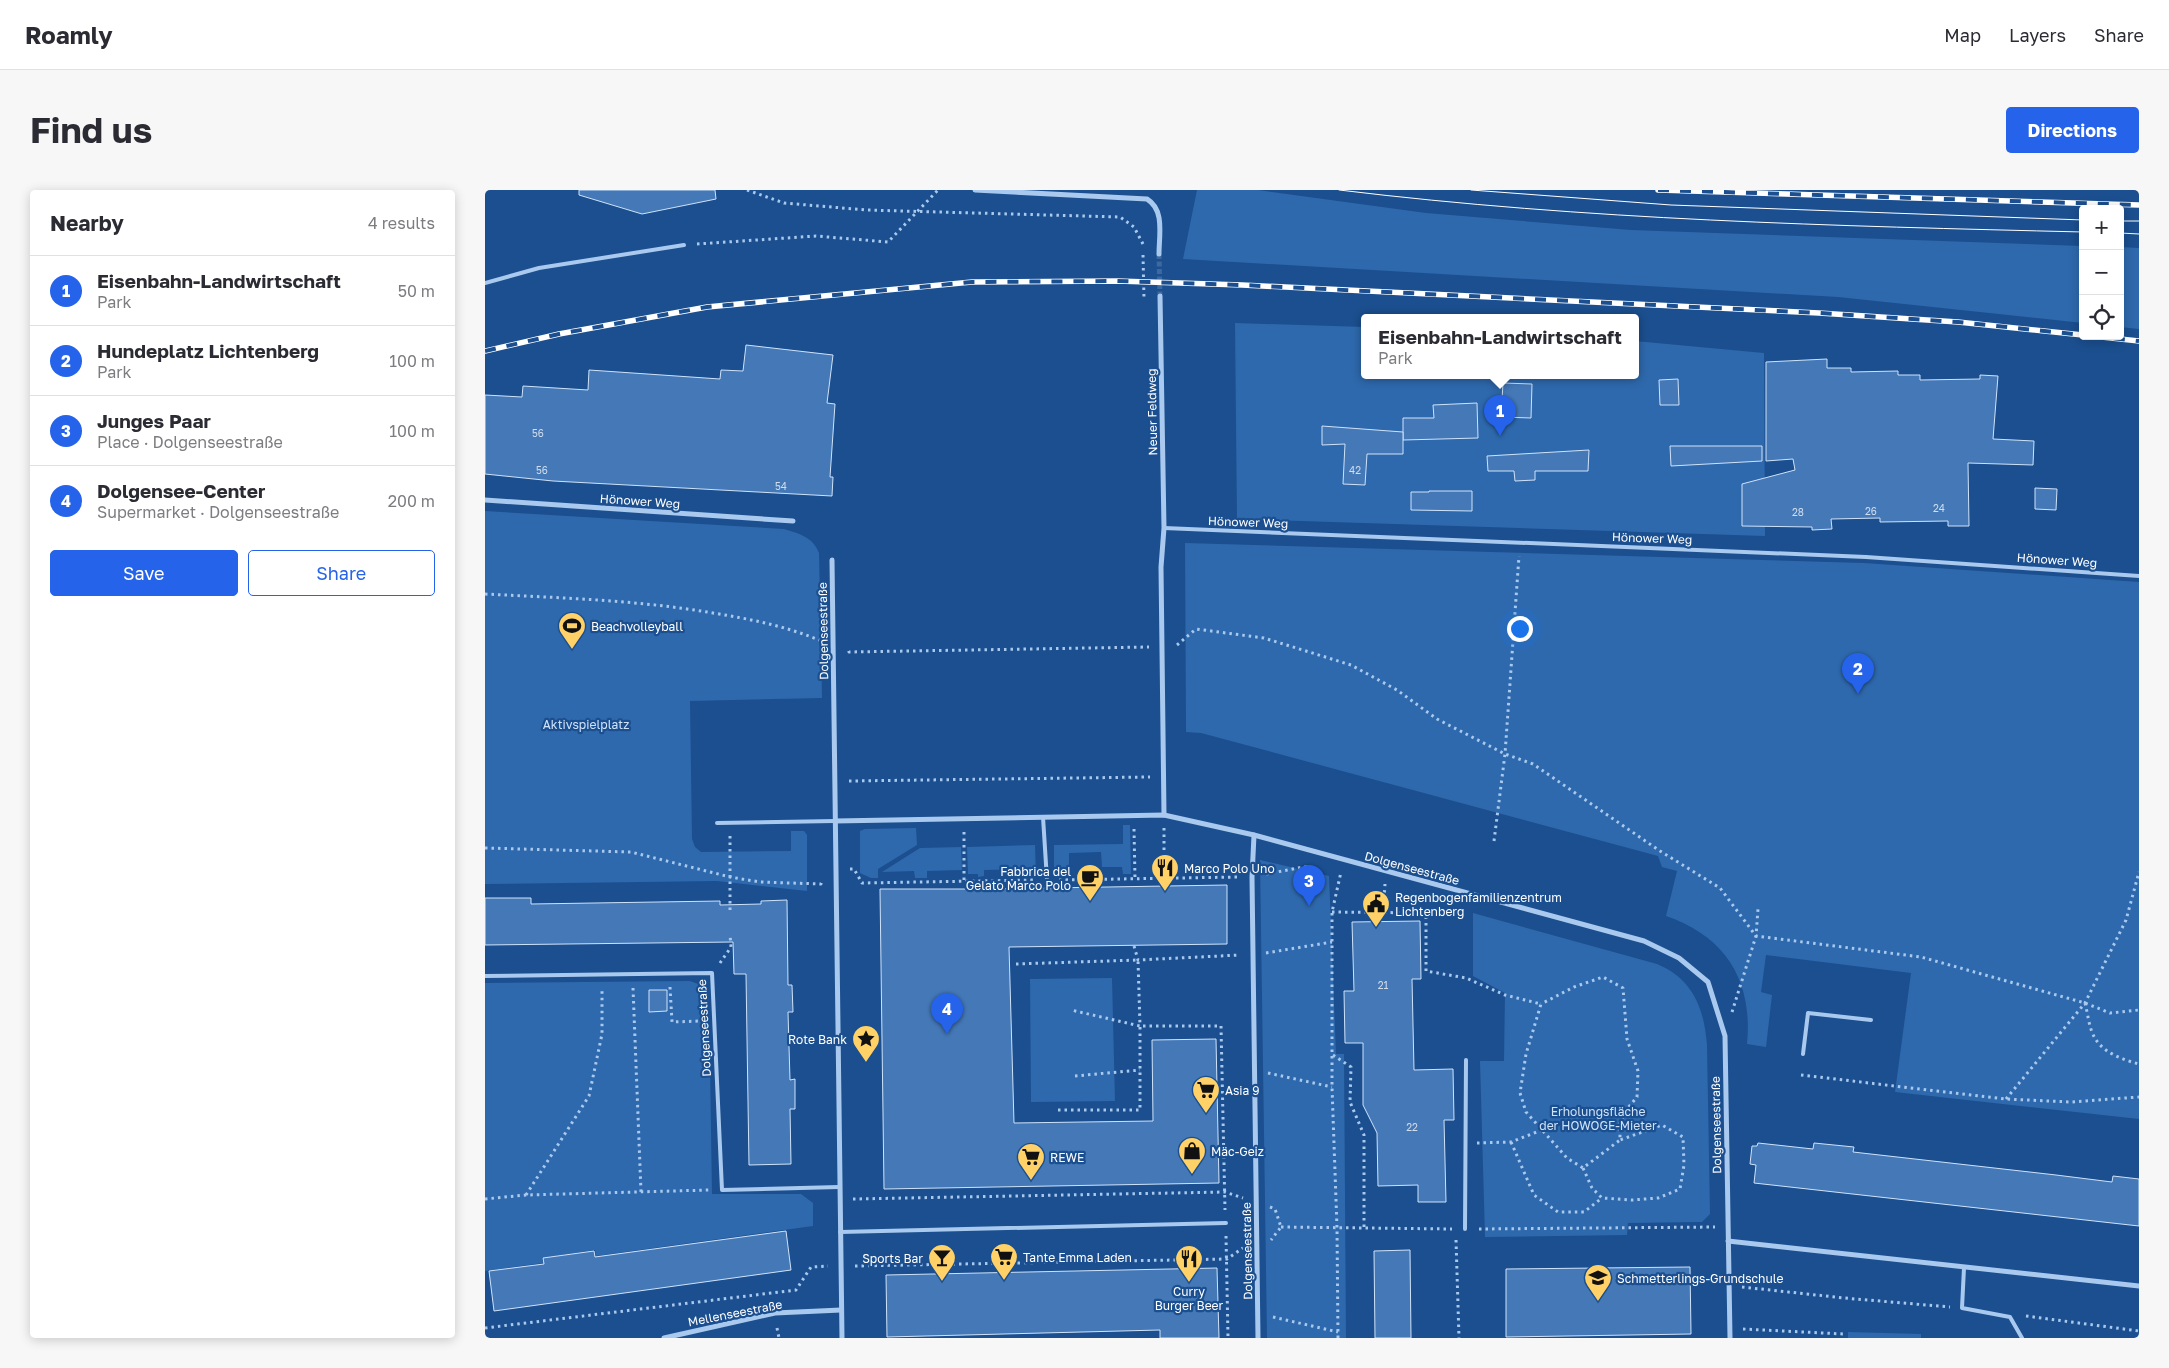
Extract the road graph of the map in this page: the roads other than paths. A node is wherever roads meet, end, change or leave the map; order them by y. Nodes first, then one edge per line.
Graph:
1 (975, 190) edge
2 (684, 245) road end
3 (1159, 254) tunnel mouth
4 (485, 282) edge
5 (1159, 296) tunnel mouth
6 (485, 500) edge
7 (793, 521) dead end
8 (1164, 528) junction
9 (832, 560) dead end
10 (2139, 576) edge
11 (1164, 815) junction
12 (1043, 817) junction
13 (835, 821) junction
14 (717, 823) dead end
15 (1254, 835) junction
16 (1047, 880) road end
17 (485, 976) edge
18 (1871, 1020) dead end
19 (1803, 1054) dead end
20 (1466, 1060) dead end
21 (839, 1187) junction
22 (1226, 1223) road end
23 (1465, 1229) road end
24 (840, 1232) junction
25 (1728, 1241) junction
26 (1964, 1268) junction
27 (2139, 1286) edge
28 (841, 1310) junction
29 (664, 1338) edge
30 (842, 1338) edge
31 (1258, 1338) edge
32 (1730, 1338) edge
33 (2022, 1338) edge

1 - 3 street
2 - 4 lane
5 - 8 street, Neuer Feldweg
6 - 7 street, Hönower Weg
8 - 10 lane, Hönower Weg
8 - 11 street
9 - 13 street, Dolgenseestraße
11 - 12 street, Dolgenseestraße
11 - 15 street, Dolgenseestraße
12 - 13 street, Dolgenseestraße
12 - 16 lane
13 - 14 lane
13 - 21 street, Dolgenseestraße
15 - 25 street, Dolgenseestraße
15 - 31 street, Dolgenseestraße
17 - 21 lane, Dolgenseestraße
18 - 19 lane
20 - 23 lane
21 - 24 street, Dolgenseestraße
22 - 24 lane, Dolgenseestraße
24 - 28 street, Dolgenseestraße
25 - 26 street
25 - 32 street, Dolgenseestraße
26 - 27 street
26 - 33 lane
28 - 29 street, Mellenseestraße
28 - 30 street, Dolgenseestraße

